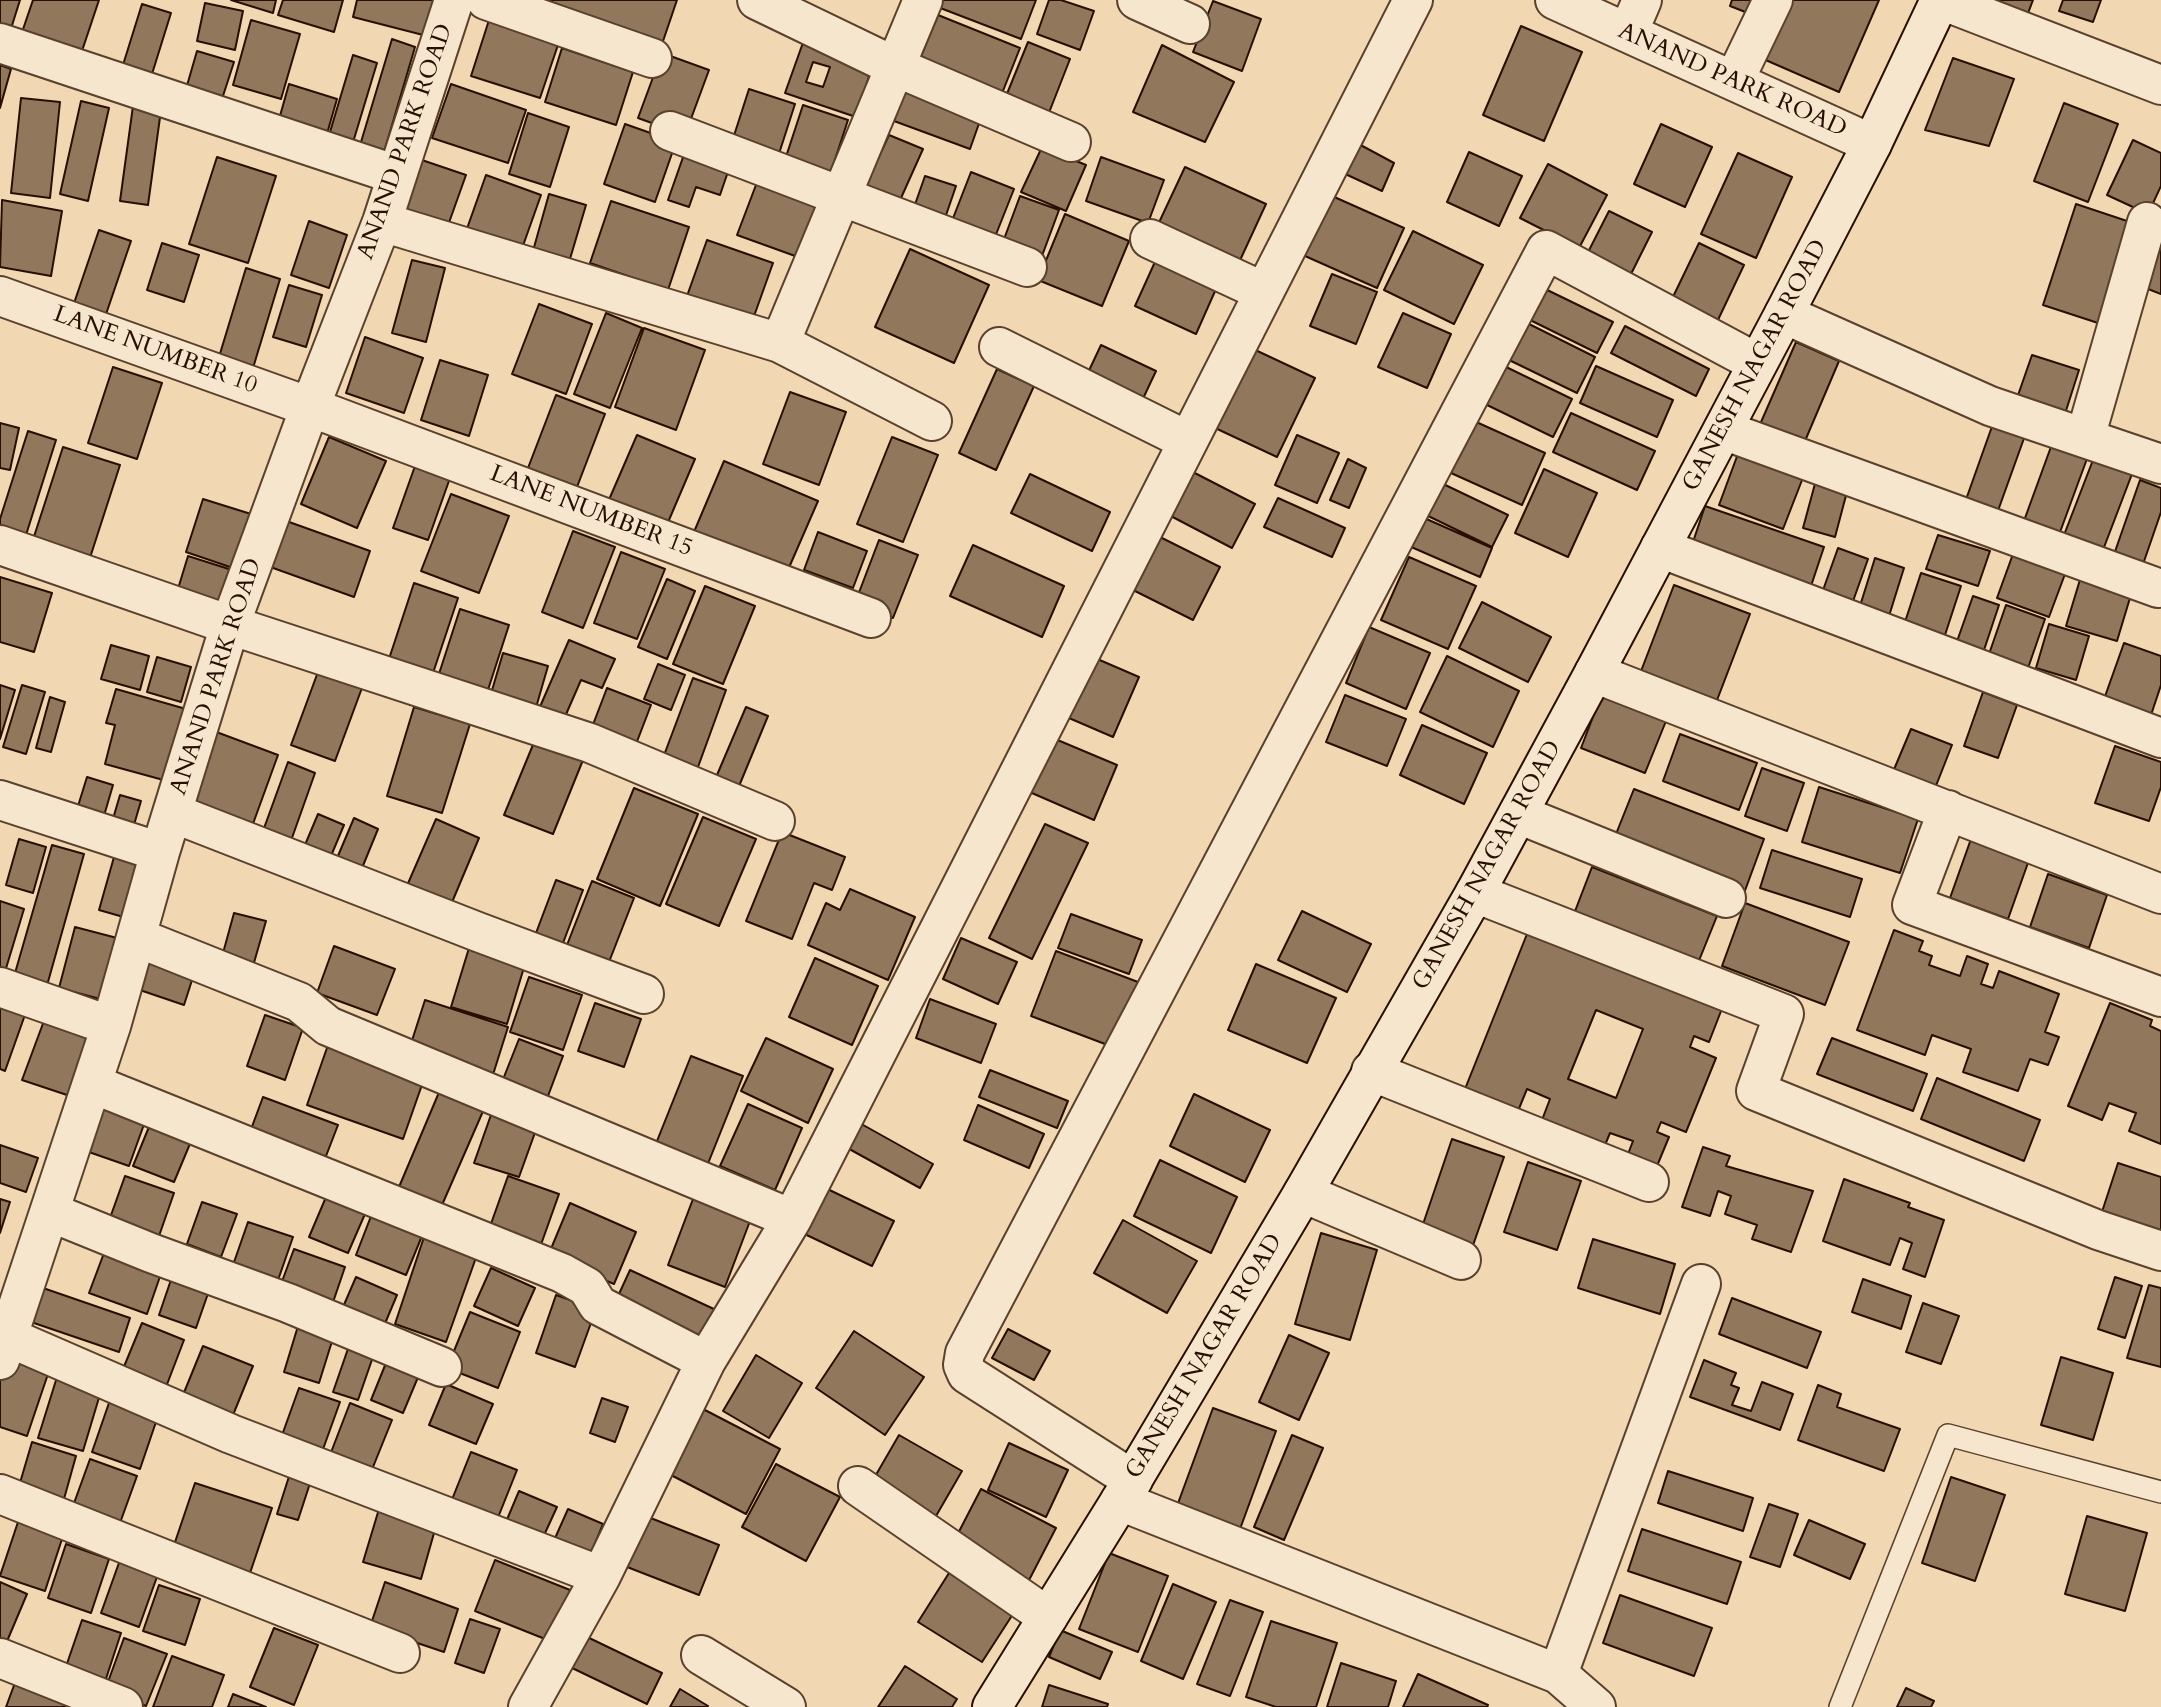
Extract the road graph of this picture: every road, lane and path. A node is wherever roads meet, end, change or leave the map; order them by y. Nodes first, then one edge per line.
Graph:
1 (454, 0) edge
2 (486, 0) edge
3 (757, 0) edge
4 (923, 0) edge
5 (1137, 0) edge
6 (1413, 0) edge
7 (1555, 0) edge
8 (1773, 0) edge
9 (1940, 0) edge
10 (1635, 17) edge
11 (1190, 24) dead end
12 (0, 43) edge
13 (652, 58) dead end
14 (896, 67) junction
15 (1734, 81) junction
16 (2161, 85) edge
17 (670, 131) dead end
18 (1071, 142) dead end
19 (1872, 144) junction
20 (397, 175) junction
21 (841, 198) junction
22 (382, 222) junction
23 (2147, 222) dead end
24 (1150, 239) dead end
25 (1027, 267) dead end
26 (1264, 292) junction
27 (0, 296) edge
28 (1784, 314) junction
29 (780, 343) junction
30 (999, 347) dead end
31 (1757, 363) junction
32 (310, 407) junction
33 (932, 421) dead end
34 (1723, 430) junction
35 (2085, 438) junction
36 (1188, 442) junction
37 (2161, 464) edge
38 (0, 545) edge
39 (1660, 548) junction
40 (2158, 589) dead end
41 (871, 618) dead end
42 (230, 625) junction
43 (1594, 673) junction
44 (2161, 738) edge
45 (0, 800) edge
46 (1948, 810) junction
47 (173, 813) junction
48 (1518, 814) junction
49 (775, 821) dead end
50 (160, 852) junction
51 (1475, 893) junction
52 (2161, 894) edge
53 (1726, 898) dead end
54 (136, 937) junction
55 (0, 987) edge
56 (645, 994) dead end
57 (2161, 997) edge
58 (111, 1026) junction
59 (1371, 1071) junction
60 (93, 1084) junction
61 (1649, 1182) dead end
62 (1303, 1193) junction
63 (50, 1212) junction
64 (792, 1219) junction
65 (2161, 1251) edge
66 (1461, 1260) dead end
67 (1701, 1283) dead end
68 (4, 1349) edge
69 (706, 1362) junction
70 (442, 1367) dead end
71 (858, 1486) dead end
72 (1126, 1491) junction
73 (2161, 1492) edge
74 (0, 1494) edge
75 (601, 1576) junction
76 (1048, 1617) junction
77 (400, 1653) dead end
78 (701, 1655) dead end
79 (0, 1657) edge
80 (1558, 1674) junction
81 (123, 1707) edge
82 (528, 1707) edge
83 (786, 1707) edge
84 (992, 1707) edge
85 (1597, 1707) edge
86 (1840, 1707) edge

1 - 20 street, ANAND PARK ROAD
2 - 13 street
3 - 14 street
4 - 14 street
5 - 11 street
6 - 26 street
7 - 10 street, ANAND PARK ROAD
8 - 15 street
9 - 16 street
9 - 19 street, GANESH NAGAR ROAD
10 - 15 street, ANAND PARK ROAD
12 - 20 street
14 - 18 street
14 - 21 street
15 - 19 street, ANAND PARK ROAD
17 - 21 street
19 - 28 street, GANESH NAGAR ROAD
20 - 22 street, ANAND PARK ROAD
21 - 25 street
21 - 29 street
22 - 29 street
22 - 32 street, ANAND PARK ROAD
23 - 35 street
24 - 26 street
26 - 36 street
27 - 32 street, LANE NUMBER 10
28 - 31 street, GANESH NAGAR ROAD
28 - 35 street
29 - 33 street
30 - 36 street
31 - 34 street, GANESH NAGAR ROAD
31 - 72 street
32 - 41 street, LANE NUMBER 15
32 - 42 street, ANAND PARK ROAD
34 - 39 street, GANESH NAGAR ROAD
34 - 40 street
35 - 37 street
36 - 64 street
38 - 42 street
39 - 43 street, GANESH NAGAR ROAD
39 - 44 street
42 - 47 street, ANAND PARK ROAD
42 - 49 street
43 - 46 street
43 - 48 street, GANESH NAGAR ROAD
45 - 50 street
46 - 52 street
46 - 57 street
47 - 50 street, ANAND PARK ROAD
47 - 56 street
48 - 51 street, GANESH NAGAR ROAD
48 - 53 street
50 - 54 street, ANAND PARK ROAD
51 - 59 street, GANESH NAGAR ROAD
51 - 65 street
54 - 58 street, ANAND PARK ROAD
54 - 64 street
55 - 58 street
58 - 60 street, ANAND PARK ROAD
59 - 61 street
59 - 62 street, GANESH NAGAR ROAD
60 - 63 street, ANAND PARK ROAD
60 - 69 street
62 - 66 street
62 - 72 street, GANESH NAGAR ROAD
63 - 68 street, ANAND PARK ROAD
63 - 70 street
64 - 69 street
67 - 80 street
68 - 75 street
69 - 75 street
71 - 76 street
72 - 76 street, GANESH NAGAR ROAD
72 - 80 street
73 - 86 lane
74 - 77 street
75 - 82 street
76 - 84 street, GANESH NAGAR ROAD
78 - 83 street
79 - 81 street
80 - 85 street

